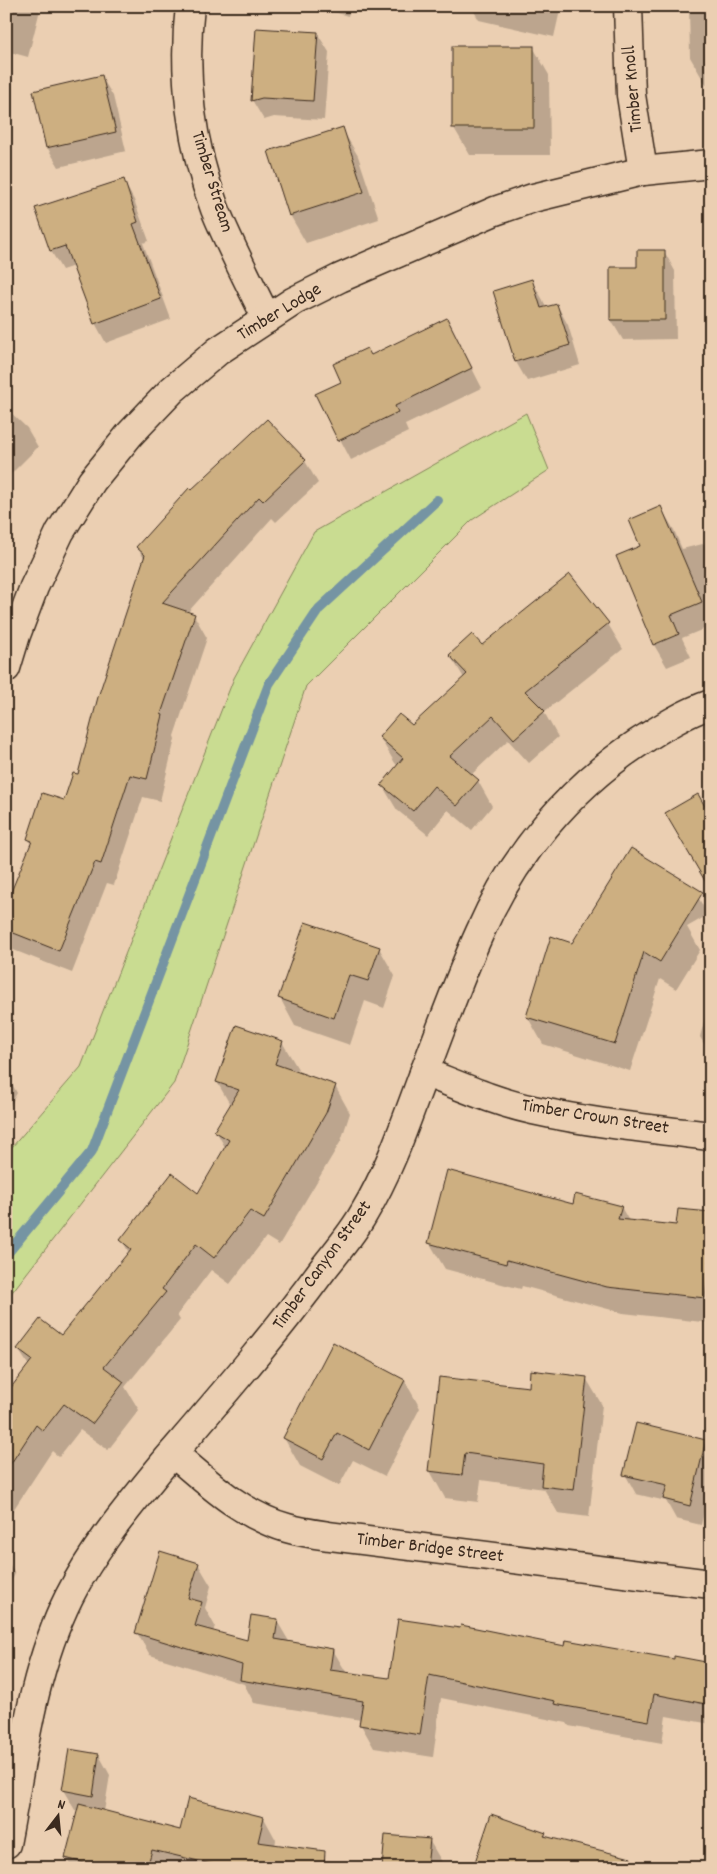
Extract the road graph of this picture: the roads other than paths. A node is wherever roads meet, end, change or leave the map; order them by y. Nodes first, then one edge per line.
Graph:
1 (190, 6) edge
2 (628, 6) edge
3 (711, 164) edge
4 (644, 171) junction
5 (267, 319) junction
6 (11, 630) edge
7 (6, 668) edge
8 (711, 704) edge
9 (424, 1072) junction
10 (711, 1136) edge
11 (173, 1453) junction
12 (711, 1584) edge
13 (6, 1844) edge

1 - 5 street, Timber Stream
2 - 4 street, Timber Knoll
3 - 4 street, Timber Lodge
4 - 5 street, Timber Lodge
5 - 6 street, Timber Lodge
6 - 7 street, Timber Lodge
8 - 9 street, Timber Canyon Street
9 - 10 street, Timber Crown Street
9 - 11 street, Timber Canyon Street
11 - 12 street, Timber Bridge Street
11 - 13 street, Timber Canyon Street

